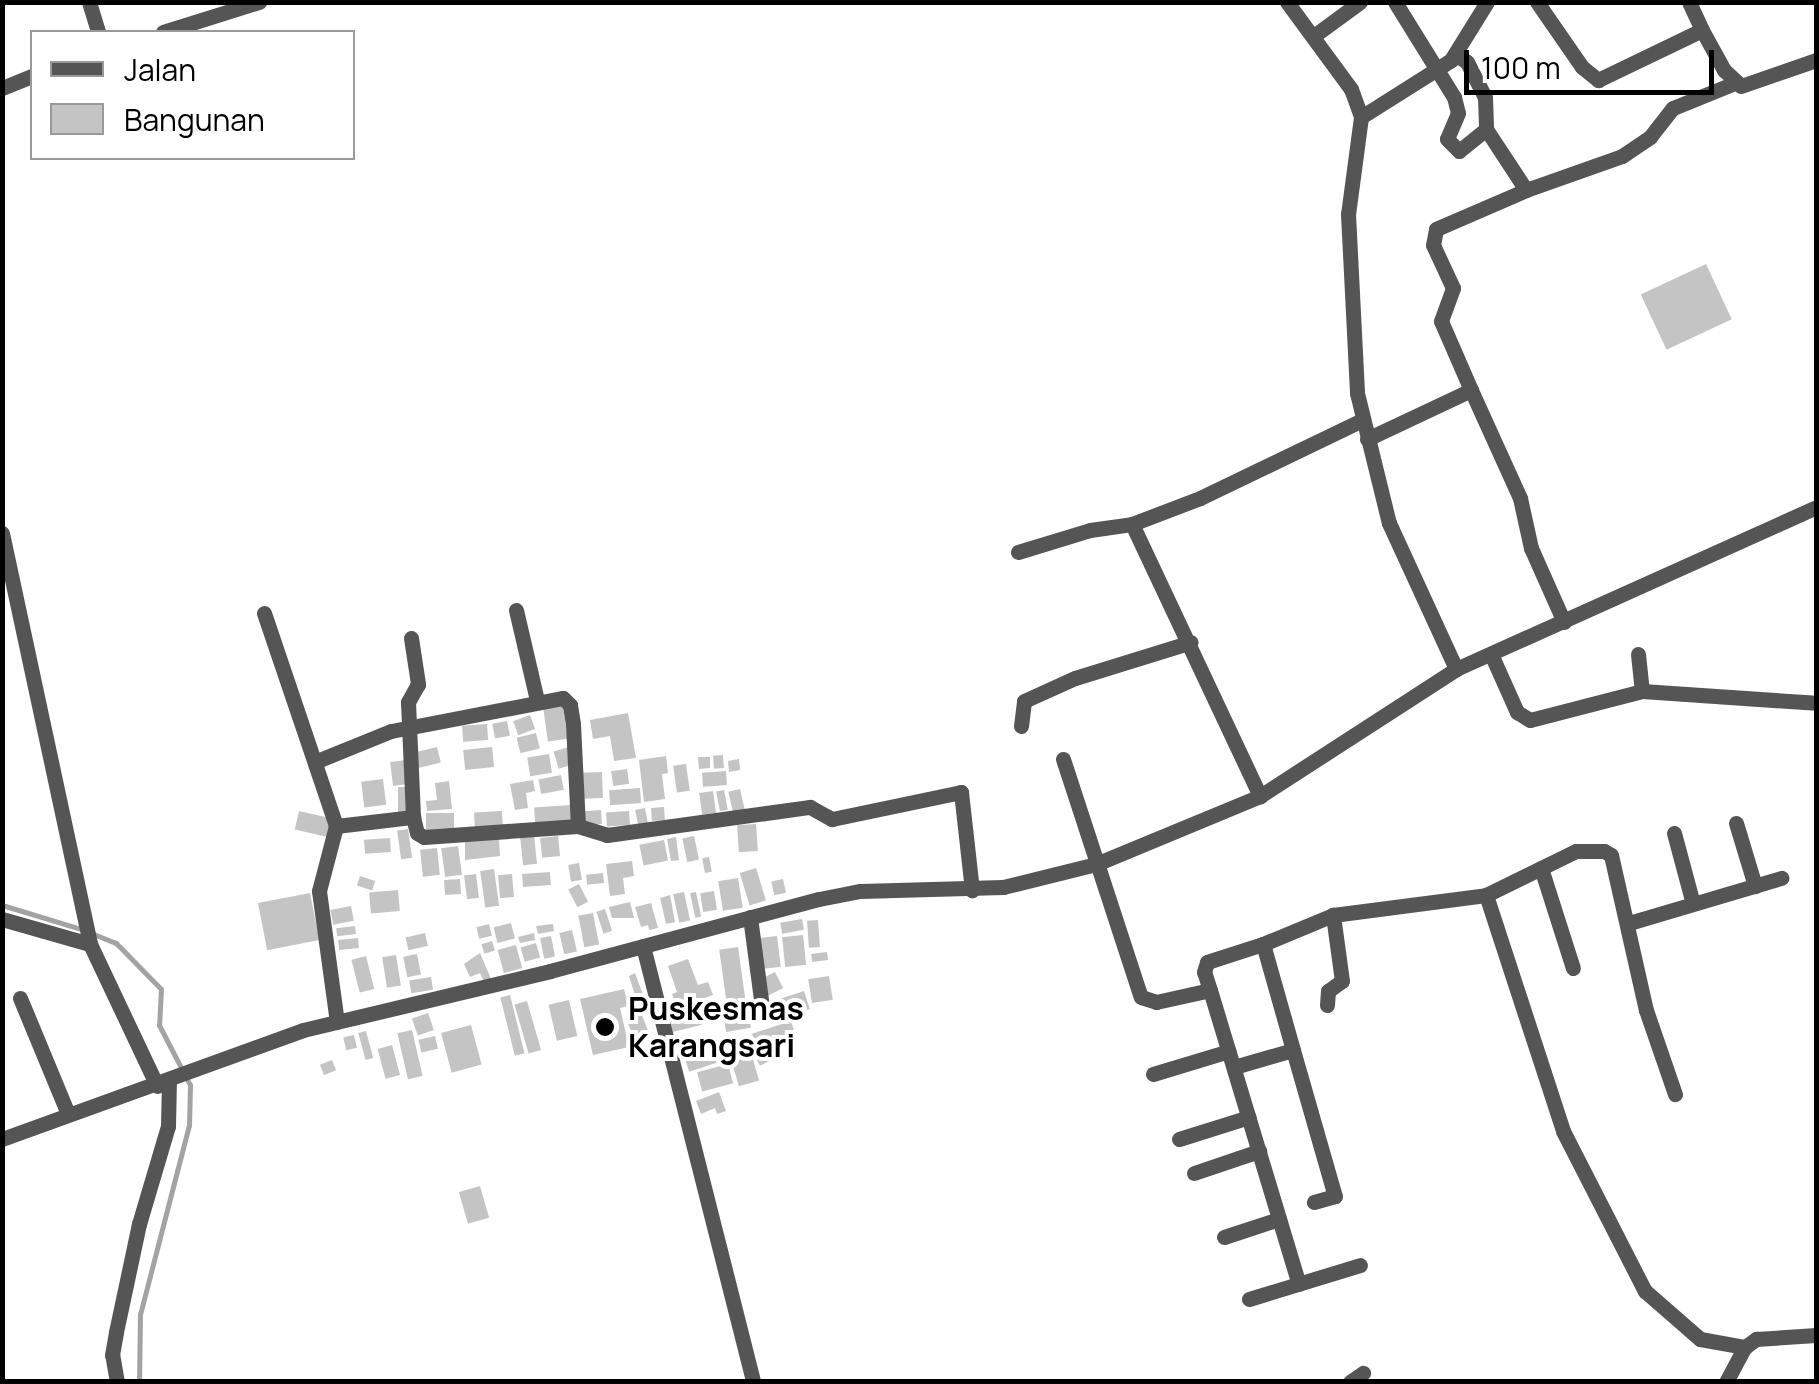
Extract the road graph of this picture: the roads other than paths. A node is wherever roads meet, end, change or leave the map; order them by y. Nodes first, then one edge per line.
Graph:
1 (89, 2) edge
2 (260, 2) edge
3 (1287, 2) edge
4 (1360, 2) edge
5 (1396, 2) edge
6 (1487, 2) edge
7 (1537, 2) edge
8 (1689, 2) edge
9 (232, 6) edge
10 (97, 30) edge
11 (168, 30) edge
12 (1702, 30) junction
13 (1315, 35) junction
14 (1455, 54) junction
15 (1816, 60) edge
16 (1440, 69) junction
17 (30, 77) edge
18 (1734, 83) junction
19 (2, 88) edge
20 (1360, 118) junction
21 (1486, 129) junction
22 (1526, 190) junction
23 (1471, 390) junction
24 (1362, 420) junction
25 (1367, 439) junction
26 (1816, 507) edge
27 (1132, 524) junction
28 (2, 534) edge
29 (1018, 552) dead end
30 (516, 610) dead end
31 (264, 612) dead end
32 (21, 619) junction
33 (1564, 622) junction
34 (2, 623) edge
35 (411, 638) dead end
36 (1191, 642) junction
37 (1491, 654) junction
38 (1638, 654) dead end
39 (1456, 669) junction
40 (1642, 691) junction
41 (537, 700) junction
42 (1816, 702) edge
43 (410, 726) junction
44 (1022, 726) dead end
45 (1063, 759) dead end
46 (317, 761) junction
47 (1260, 796) junction
48 (414, 817) junction
49 (1736, 823) dead end
50 (336, 826) junction
51 (578, 826) junction
52 (1674, 833) dead end
53 (1096, 864) junction
54 (1541, 868) junction
55 (1782, 878) dead end
56 (1754, 886) junction
57 (972, 890) junction
58 (1486, 896) junction
59 (1693, 904) junction
60 (1333, 915) junction
61 (750, 916) junction
62 (2, 919) edge
63 (1629, 923) junction
64 (90, 943) junction
65 (1262, 944) junction
66 (643, 946) junction
67 (1573, 968) dead end
68 (1210, 990) junction
69 (20, 998) dead end
70 (1327, 1004) dead end
71 (763, 1015) dead end
72 (337, 1022) junction
73 (1293, 1050) junction
74 (1232, 1059) junction
75 (1153, 1074) dead end
76 (174, 1077) junction
77 (1676, 1094) dead end
78 (68, 1114) junction
79 (1249, 1116) junction
80 (2, 1138) edge
81 (1179, 1139) dead end
82 (1260, 1151) junction
83 (1194, 1173) dead end
84 (1314, 1202) dead end
85 (1280, 1219) junction
86 (1224, 1238) dead end
87 (1360, 1265) dead end
88 (1299, 1284) junction
89 (1249, 1298) dead end
90 (1816, 1335) edge
91 (1745, 1346) junction
92 (117, 1382) edge
93 (753, 1382) edge
94 (1726, 1382) edge

1 - 10 street
2 - 9 street
3 - 13 street
4 - 13 street
5 - 16 street
6 - 14 street
7 - 12 street
8 - 12 street
9 - 11 street
12 - 18 street
13 - 20 street
14 - 16 street
14 - 21 street
15 - 18 street
16 - 20 street
16 - 21 street
17 - 19 street
18 - 22 street
20 - 24 street
21 - 22 street
22 - 23 street
23 - 25 street
23 - 33 street
24 - 25 street
24 - 27 street
25 - 39 street
26 - 33 street
27 - 29 street
27 - 36 street
28 - 32 street
30 - 41 street
31 - 46 street
32 - 34 street
32 - 64 street
33 - 37 street
35 - 43 street
36 - 44 street
36 - 47 street
37 - 39 street
37 - 40 street
38 - 40 street
39 - 47 street
40 - 42 street
41 - 43 street
41 - 51 street
43 - 46 street
43 - 48 street
45 - 53 street
46 - 50 street
47 - 53 street
48 - 50 street
48 - 51 street
49 - 56 street
50 - 72 street
51 - 57 street
52 - 59 street
53 - 57 street
53 - 68 street
54 - 58 street
54 - 63 street
54 - 67 street
55 - 56 street
56 - 59 street
57 - 61 street
58 - 60 street
58 - 91 street
59 - 63 street
60 - 65 street
60 - 70 street
61 - 66 street
61 - 71 street
62 - 64 street
63 - 77 street
64 - 76 street
65 - 68 street
65 - 73 street
66 - 72 street
66 - 93 street
68 - 74 street
69 - 78 street
72 - 76 street
73 - 74 street
73 - 84 street
74 - 75 street
74 - 79 street
76 - 78 street
76 - 92 street
78 - 80 street
79 - 81 street
79 - 82 street
82 - 83 street
82 - 85 street
85 - 86 street
85 - 88 street
87 - 88 street
88 - 89 street
90 - 91 street
91 - 94 street

